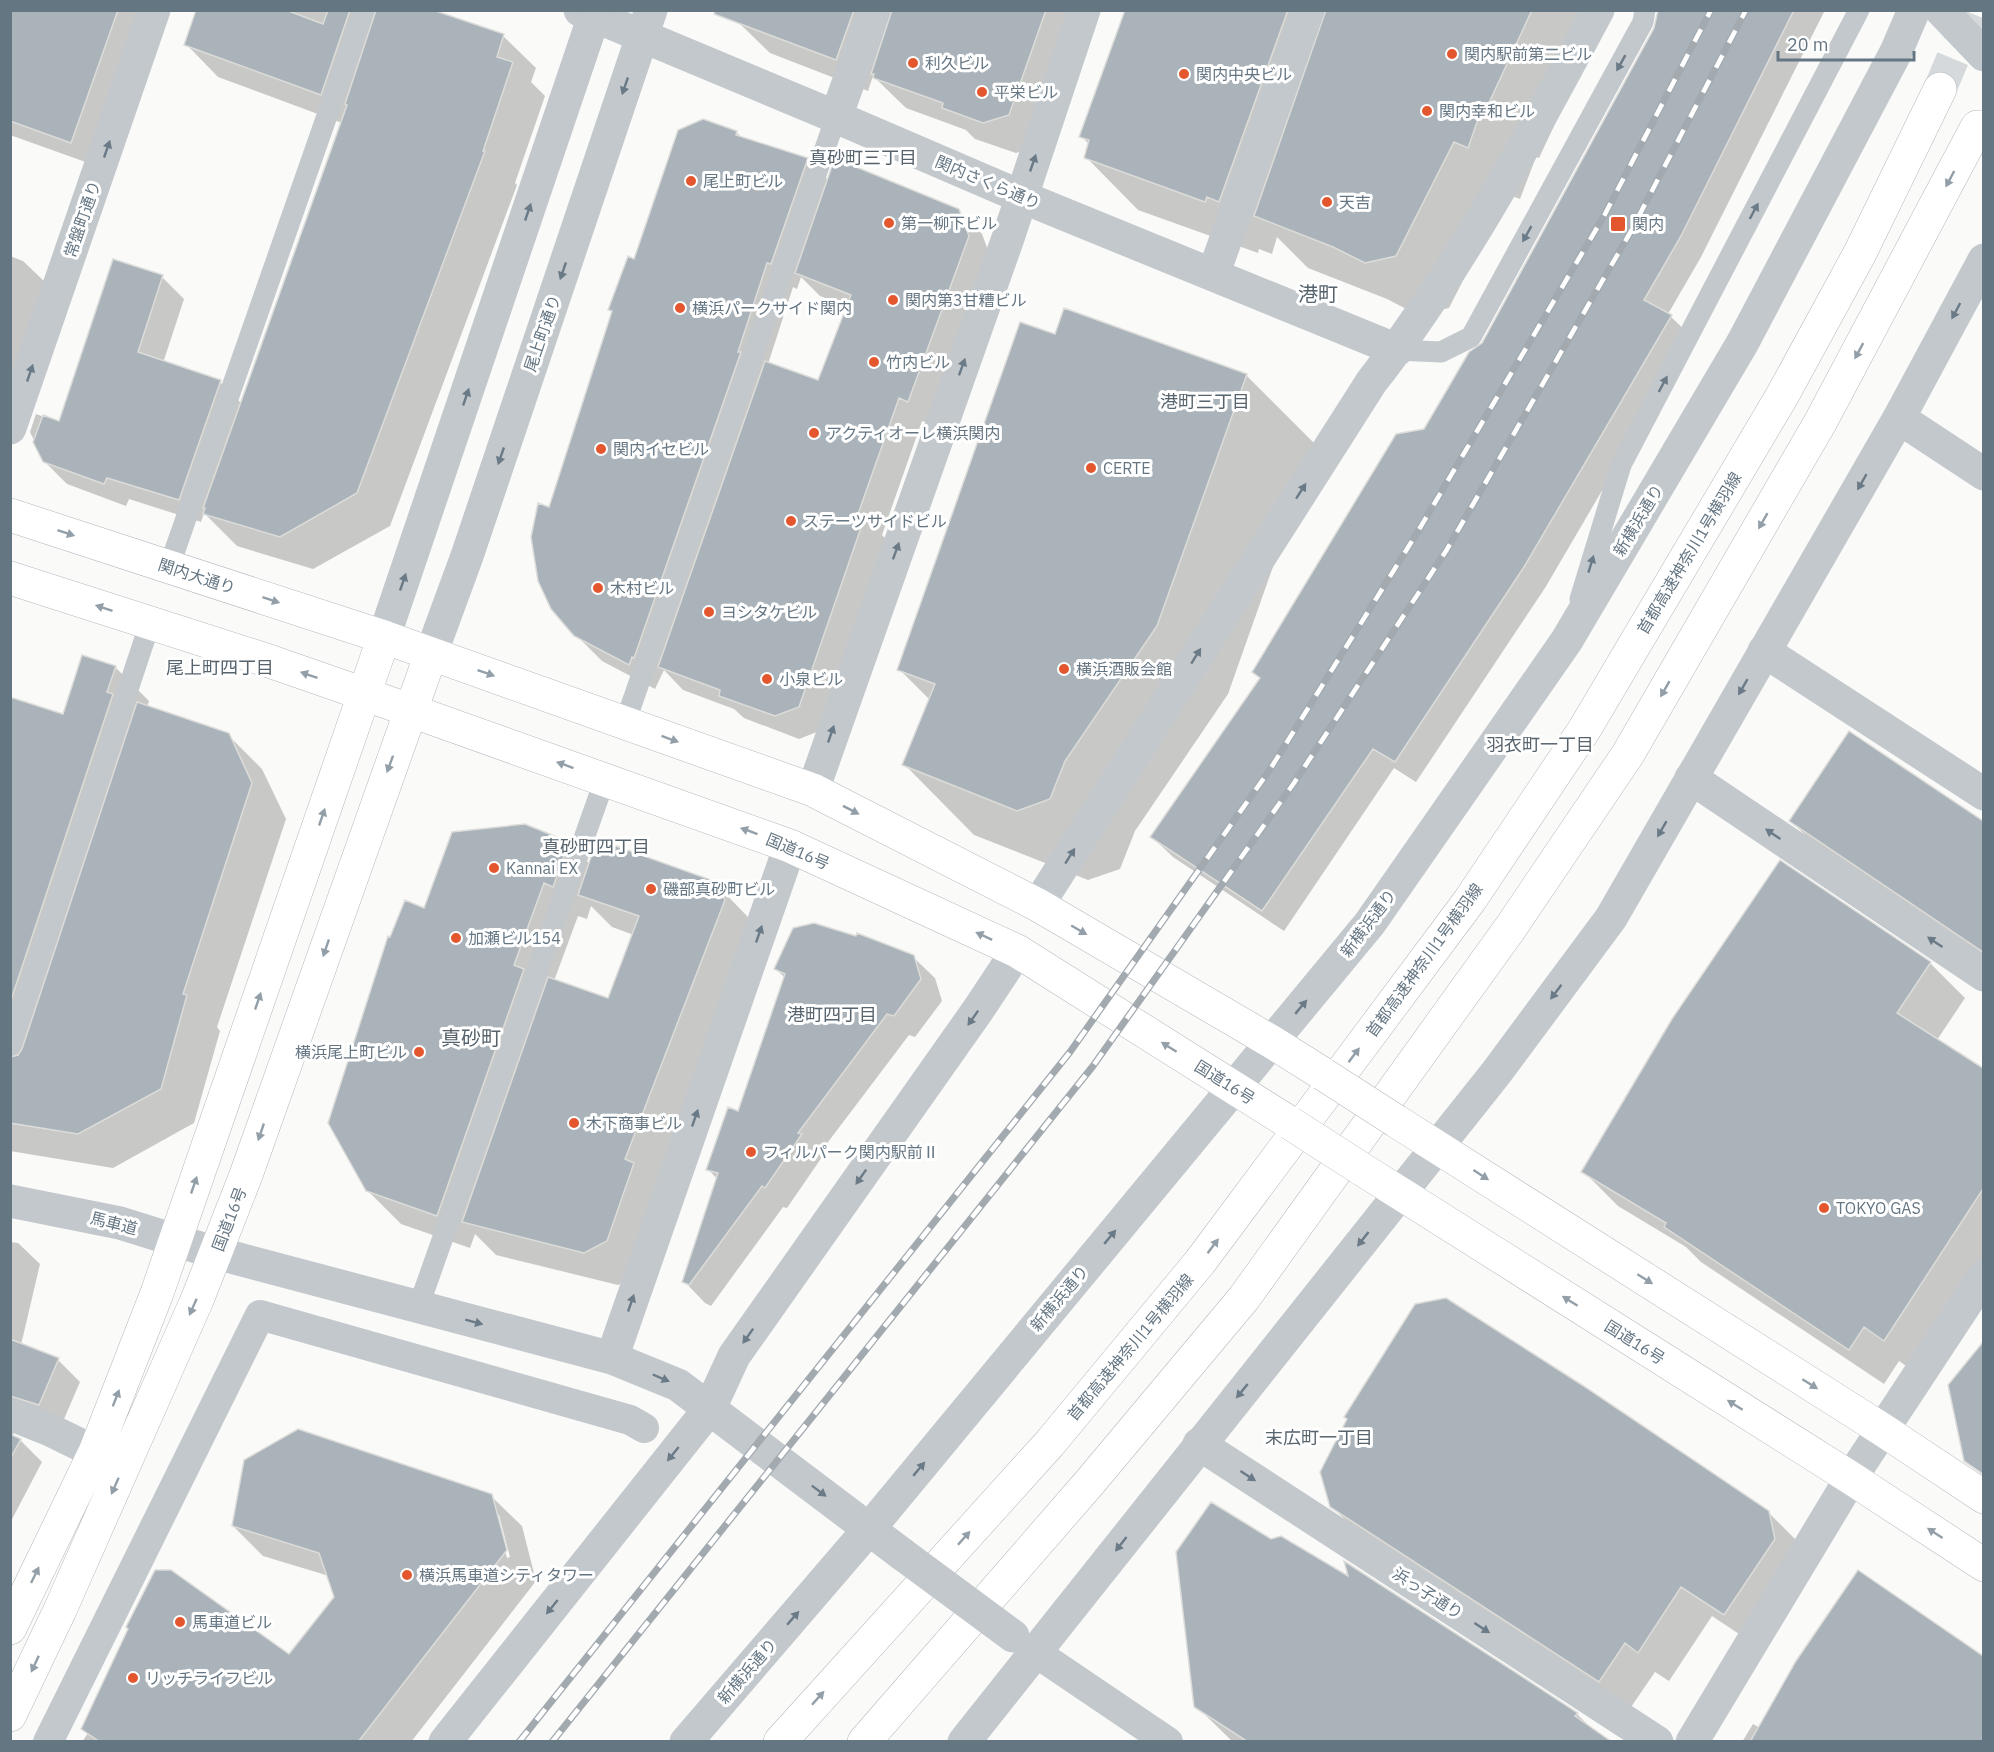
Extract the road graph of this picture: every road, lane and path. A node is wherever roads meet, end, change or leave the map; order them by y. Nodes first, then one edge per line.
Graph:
1 (154, 10) edge
2 (364, 10) edge
3 (874, 10) edge
4 (1084, 10) edge
5 (1308, 10) edge
6 (1598, 10) edge
7 (1645, 10) edge
8 (1859, 10) edge
9 (1914, 10) edge
10 (1941, 10) edge
11 (590, 13) edge
12 (646, 24) edge
13 (1983, 55) edge
14 (1940, 89) tunnel mouth
15 (836, 117) junction
16 (1977, 127) dead end
17 (1022, 197) junction
18 (1983, 260) edge
19 (1213, 275) junction
20 (1397, 350) junction
21 (1899, 418) junction
22 (10, 428) edge
23 (1983, 474) edge
24 (10, 515) edge
25 (169, 567) junction
26 (10, 578) edge
27 (150, 623) junction
28 (384, 637) junction
29 (1567, 640) junction
30 (1764, 651) junction
31 (431, 654) junction
32 (364, 694) junction
33 (410, 709) junction
34 (625, 723) junction
35 (1691, 778) junction
36 (605, 779) junction
37 (813, 790) junction
38 (1983, 794) edge
39 (790, 846) junction
40 (1038, 905) junction
41 (1017, 951) junction
42 (1983, 975) edge
43 (1272, 1042) junction
44 (10, 1045) edge
45 (1233, 1088) junction
46 (1437, 1147) junction
47 (1400, 1193) junction
48 (10, 1201) edge
49 (175, 1240) junction
50 (216, 1253) junction
51 (1983, 1276) edge
52 (418, 1308) junction
53 (612, 1358) junction
54 (710, 1408) junction
55 (10, 1414) edge
56 (644, 1428) dead end
57 (1884, 1430) junction
58 (1199, 1444) junction
59 (95, 1452) junction
60 (1851, 1479) junction
61 (1983, 1497) edge
62 (869, 1529) junction
63 (1983, 1565) edge
64 (10, 1628) edge
65 (1024, 1644) junction
66 (10, 1715) edge
67 (975, 1733) edge
68 (48, 1742) edge
69 (445, 1742) edge
70 (686, 1742) edge
71 (780, 1742) edge
72 (864, 1742) edge
73 (1168, 1742) edge
74 (1657, 1742) edge
75 (1692, 1742) edge

22 -> 1 street, 常盤町通り
2 - 25 lane
3 - 15 street
17 -> 4 street
5 - 19 street
6 - 20 street
7 -> 20 lane
29 -> 8 lane
9 - 29 street, 新横浜通り
10 - 13 street
11 - 12 street, 関内さくら通り
28 -> 11 street
12 - 15 street, 関内さくら通り
12 -> 31 street, 尾上町通り
71 -> 14 main road, 首都高速神奈川1号横羽線
15 - 17 street, 関内さくら通り
15 - 34 lane
16 -> 72 main road
17 - 19 street, 関内さくら通り
37 -> 17 street
18 -> 21 street
19 - 20 street, 関内さくら通り
40 -> 20 street
21 - 23 street
21 -> 30 street
24 -> 25 main road, 関内大通り
25 -> 28 main road, 関内大通り
27 -> 26 main road
32 -> 27 main road
27 - 44 lane
28 - 31 main road
28 - 32 main road
43 -> 29 street, 新横浜通り
30 -> 35 street
30 - 38 street
31 - 33 main road, 国道16号
31 -> 34 main road
32 - 33 main road, 国道16号
49 -> 32 main road
36 -> 33 main road, 国道16号
33 -> 50 main road, 国道16号
34 -> 37 main road
42 -> 35 street
35 -> 46 street
39 -> 36 main road, 国道16号
36 - 52 lane
37 -> 40 main road
41 -> 39 main road, 国道16号
53 -> 39 street
40 -> 43 main road
45 -> 41 main road, 国道16号
41 -> 54 street
43 - 45 street, 新横浜通り
43 - 46 main road, bridge
45 - 47 main road, 国道16号, bridge
62 -> 45 street, 新横浜通り
46 - 47 street
46 -> 57 main road
47 -> 58 street
60 -> 47 main road, 国道16号
48 - 49 street, 馬車道
49 - 50 street, 馬車道
59 -> 49 main road
50 - 52 street, 馬車道
50 -> 66 main road, 国道16号
51 - 57 street
52 -> 53 street, 馬車道
53 -> 54 street, 馬車道
54 -> 62 street, 馬車道
54 -> 69 street
55 - 59 street
56 - 68 street
57 - 60 street
57 - 61 main road
58 -> 65 street
58 -> 74 street, 浜っ子通り
64 -> 59 main road
63 -> 60 main road, 国道16号
60 - 75 street
62 - 65 street, 馬車道, bridge
70 -> 62 street, 新横浜通り
65 - 67 street
65 - 73 street

